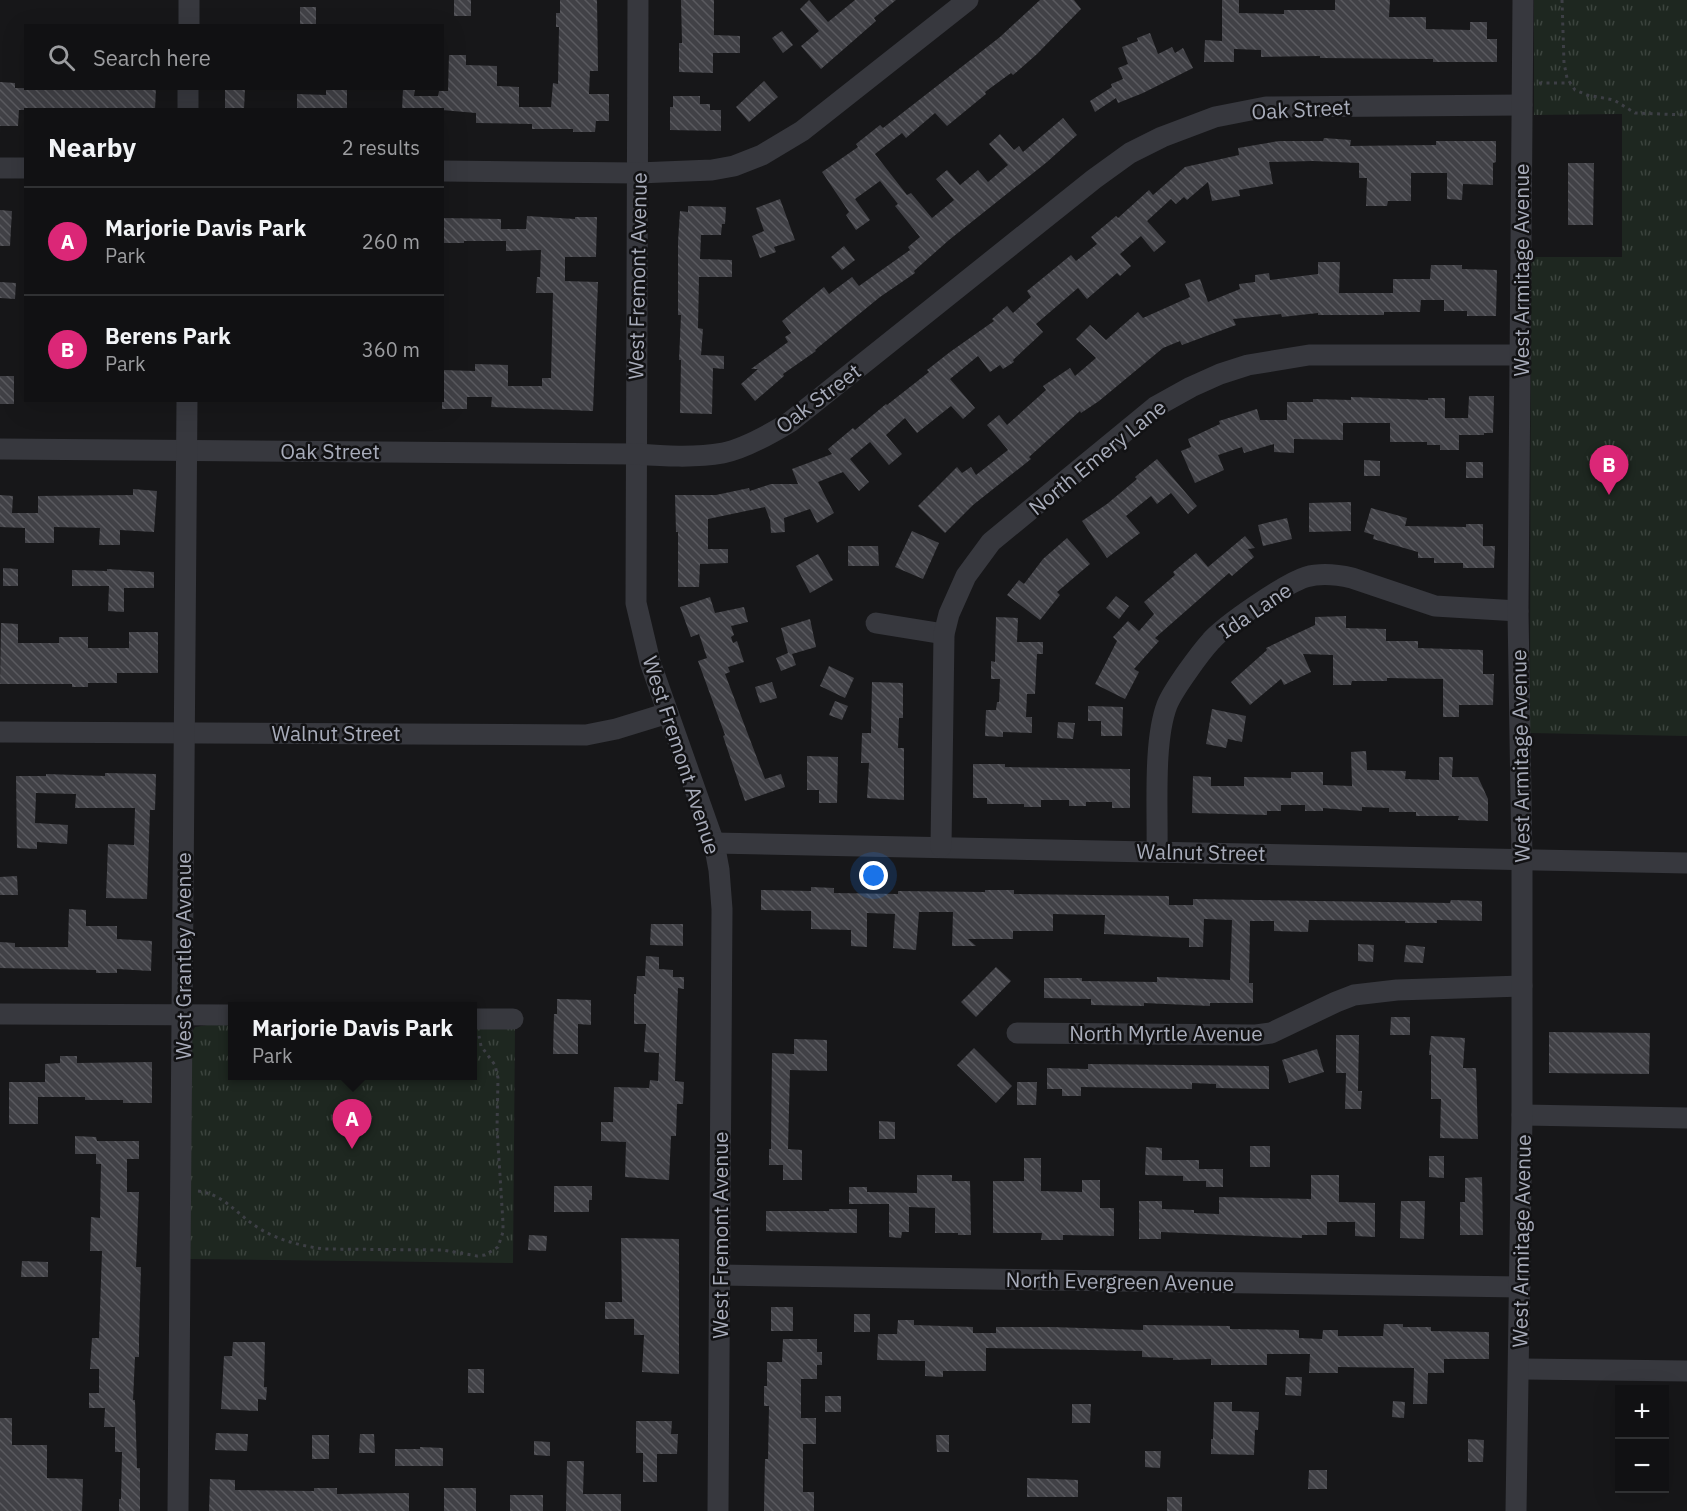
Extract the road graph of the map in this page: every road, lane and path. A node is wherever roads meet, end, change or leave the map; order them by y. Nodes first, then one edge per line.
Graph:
1 (189, 0) edge
2 (638, 0) edge
3 (968, 0) edge
4 (1523, 0) edge
5 (1562, 0) edge
6 (189, 24) edge
7 (1522, 82) junction
8 (1570, 83) junction
9 (188, 90) edge
10 (1522, 105) junction
11 (188, 108) edge
12 (1687, 115) edge
13 (0, 168) edge
14 (24, 168) edge
15 (444, 171) edge
16 (638, 172) junction
17 (1521, 355) junction
18 (186, 402) edge
19 (0, 449) edge
20 (186, 450) junction
21 (635, 454) junction
22 (1518, 611) junction
23 (876, 623) dead end
24 (944, 634) junction
25 (668, 712) junction
26 (0, 732) edge
27 (183, 732) junction
28 (714, 843) junction
29 (940, 847) junction
30 (1157, 851) junction
31 (1522, 860) junction
32 (1687, 863) edge
33 (1522, 986) junction
34 (0, 1014) edge
35 (183, 1015) junction
36 (228, 1015) edge
37 (477, 1019) edge
38 (513, 1019) dead end
39 (477, 1028) edge
40 (1017, 1033) dead end
41 (1522, 1115) junction
42 (1687, 1118) edge
43 (181, 1191) junction
44 (720, 1275) junction
45 (1520, 1287) junction
46 (1519, 1369) junction
47 (1687, 1371) edge
48 (178, 1511) edge
49 (718, 1511) edge
50 (1516, 1511) edge

1 - 6 street
2 - 16 street, West Fremont Avenue
3 - 16 street
4 - 7 street, West Armitage Avenue
5 - 8 path
7 - 8 path
7 - 10 street, West Armitage Avenue
8 - 12 path
9 - 11 street
10 - 17 street, West Armitage Avenue
10 - 21 street, Oak Street
13 - 14 street
15 - 16 street
16 - 21 street, West Fremont Avenue
17 - 22 street, West Armitage Avenue
17 - 24 street, North Emery Lane
18 - 20 street, West Grantley Avenue
19 - 20 street, Oak Street
20 - 21 street, Oak Street
20 - 27 street, West Grantley Avenue
21 - 25 street, West Fremont Avenue
22 - 30 street, Ida Lane
22 - 31 street, West Armitage Avenue
23 - 24 street
24 - 29 street, North Emery Lane
25 - 27 street, Walnut Street
25 - 28 street, West Fremont Avenue
26 - 27 street, Walnut Street
27 - 35 street, West Grantley Avenue
28 - 29 street, Walnut Street
28 - 44 street, West Fremont Avenue
29 - 30 street, Walnut Street
30 - 31 street, Walnut Street
31 - 32 street, Walnut Street
31 - 33 street, West Armitage Avenue
33 - 40 street, North Myrtle Avenue
33 - 41 street, West Armitage Avenue
34 - 35 street
35 - 36 street
35 - 43 street, West Grantley Avenue
37 - 38 street
39 - 43 path
41 - 42 street
41 - 45 street, West Armitage Avenue
43 - 48 street, West Grantley Avenue
44 - 45 street, North Evergreen Avenue
44 - 49 street, West Fremont Avenue
45 - 46 street, West Armitage Avenue
46 - 47 street
46 - 50 street, West Armitage Avenue

